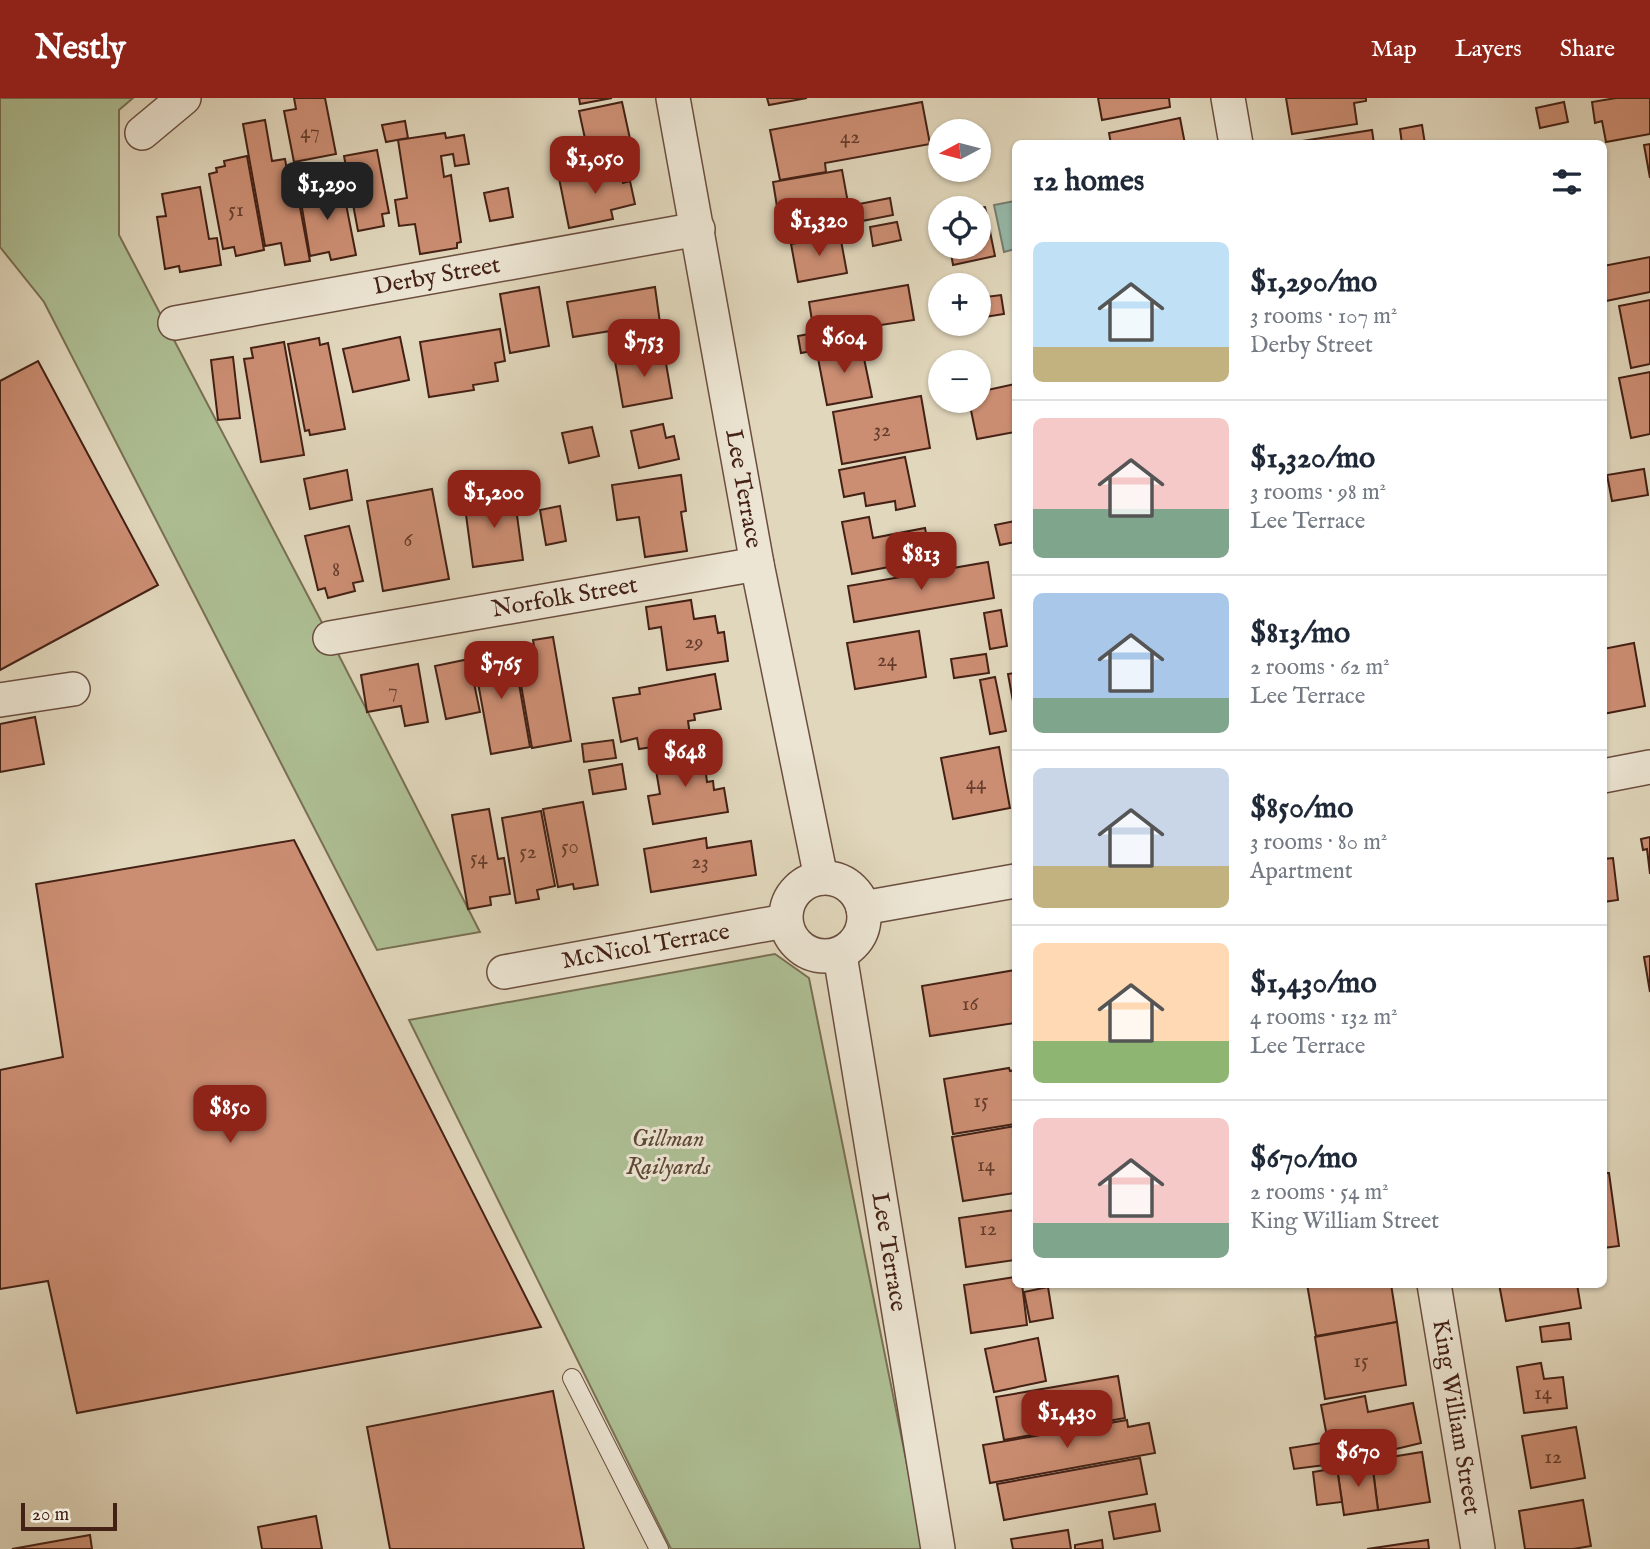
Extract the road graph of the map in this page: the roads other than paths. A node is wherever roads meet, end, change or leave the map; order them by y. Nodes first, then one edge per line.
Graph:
1 (184, 98) edge
2 (673, 98) edge
3 (1228, 98) edge
4 (142, 133) dead end
5 (1235, 140) edge
6 (698, 229) junction
7 (175, 323) dead end
8 (757, 564) junction
9 (330, 638) dead end
10 (73, 689) dead end
11 (0, 700) edge
12 (1650, 767) edge
13 (1607, 775) edge
14 (821, 877) junction
15 (1012, 882) edge
16 (863, 908) junction
17 (785, 921) junction
18 (840, 955) junction
19 (505, 972) dead end
20 (1435, 1288) edge
21 (572, 1378) dead end
22 (659, 1549) edge
23 (938, 1549) edge
24 (1478, 1549) edge

1 - 4 street
2 - 6 street, Lee Terrace
3 - 5 street
6 - 7 street, Derby Street
6 - 8 street, Lee Terrace
8 - 9 street, Norfolk Street
8 - 14 street, Lee Terrace
10 - 11 street
12 - 13 street
14 - 16 street
14 - 17 street
15 - 16 street
16 - 18 street
17 - 18 street
17 - 19 street, McNicol Terrace
18 - 23 street, Lee Terrace
20 - 24 street, King William Street
21 - 22 lane

